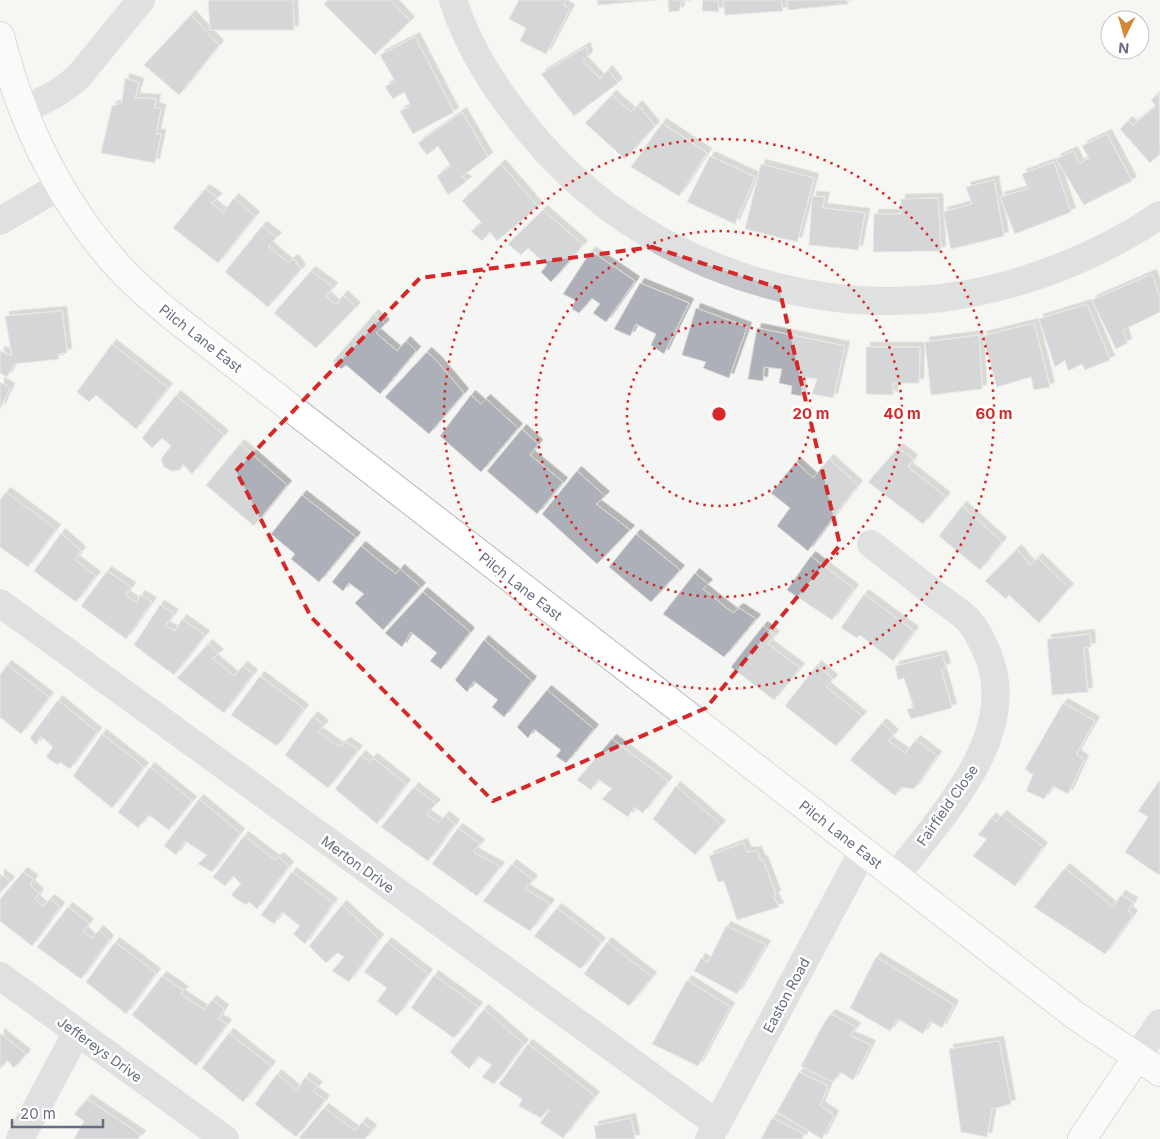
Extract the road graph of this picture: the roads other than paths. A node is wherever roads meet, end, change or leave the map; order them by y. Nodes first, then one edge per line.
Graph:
1 (141, 0) edge
2 (453, 0) edge
3 (0, 36) edge
4 (22, 108) junction
5 (60, 186) junction
6 (1160, 215) edge
7 (0, 221) edge
8 (871, 544) dead end
9 (0, 603) edge
10 (863, 851) junction
11 (896, 876) junction
12 (0, 976) edge
13 (1160, 1023) edge
14 (77, 1032) junction
15 (1137, 1057) junction
16 (1160, 1072) edge
17 (713, 1132) edge
18 (20, 1139) edge
19 (225, 1139) edge
20 (1082, 1139) edge

1 - 4 street
2 - 6 street
3 - 4 street, Pilch Lane East
4 - 5 street, Pilch Lane East
5 - 7 street
5 - 10 street, Pilch Lane East
8 - 11 street, Fairfield Close
9 - 17 street, Merton Drive
10 - 11 street, Pilch Lane East
10 - 17 street, Easton Road
11 - 15 street, Pilch Lane East
12 - 14 street, Jeffereys Drive
13 - 15 street
14 - 18 street
14 - 19 street, Jeffereys Drive
15 - 16 street, Pilch Lane East
15 - 20 street

